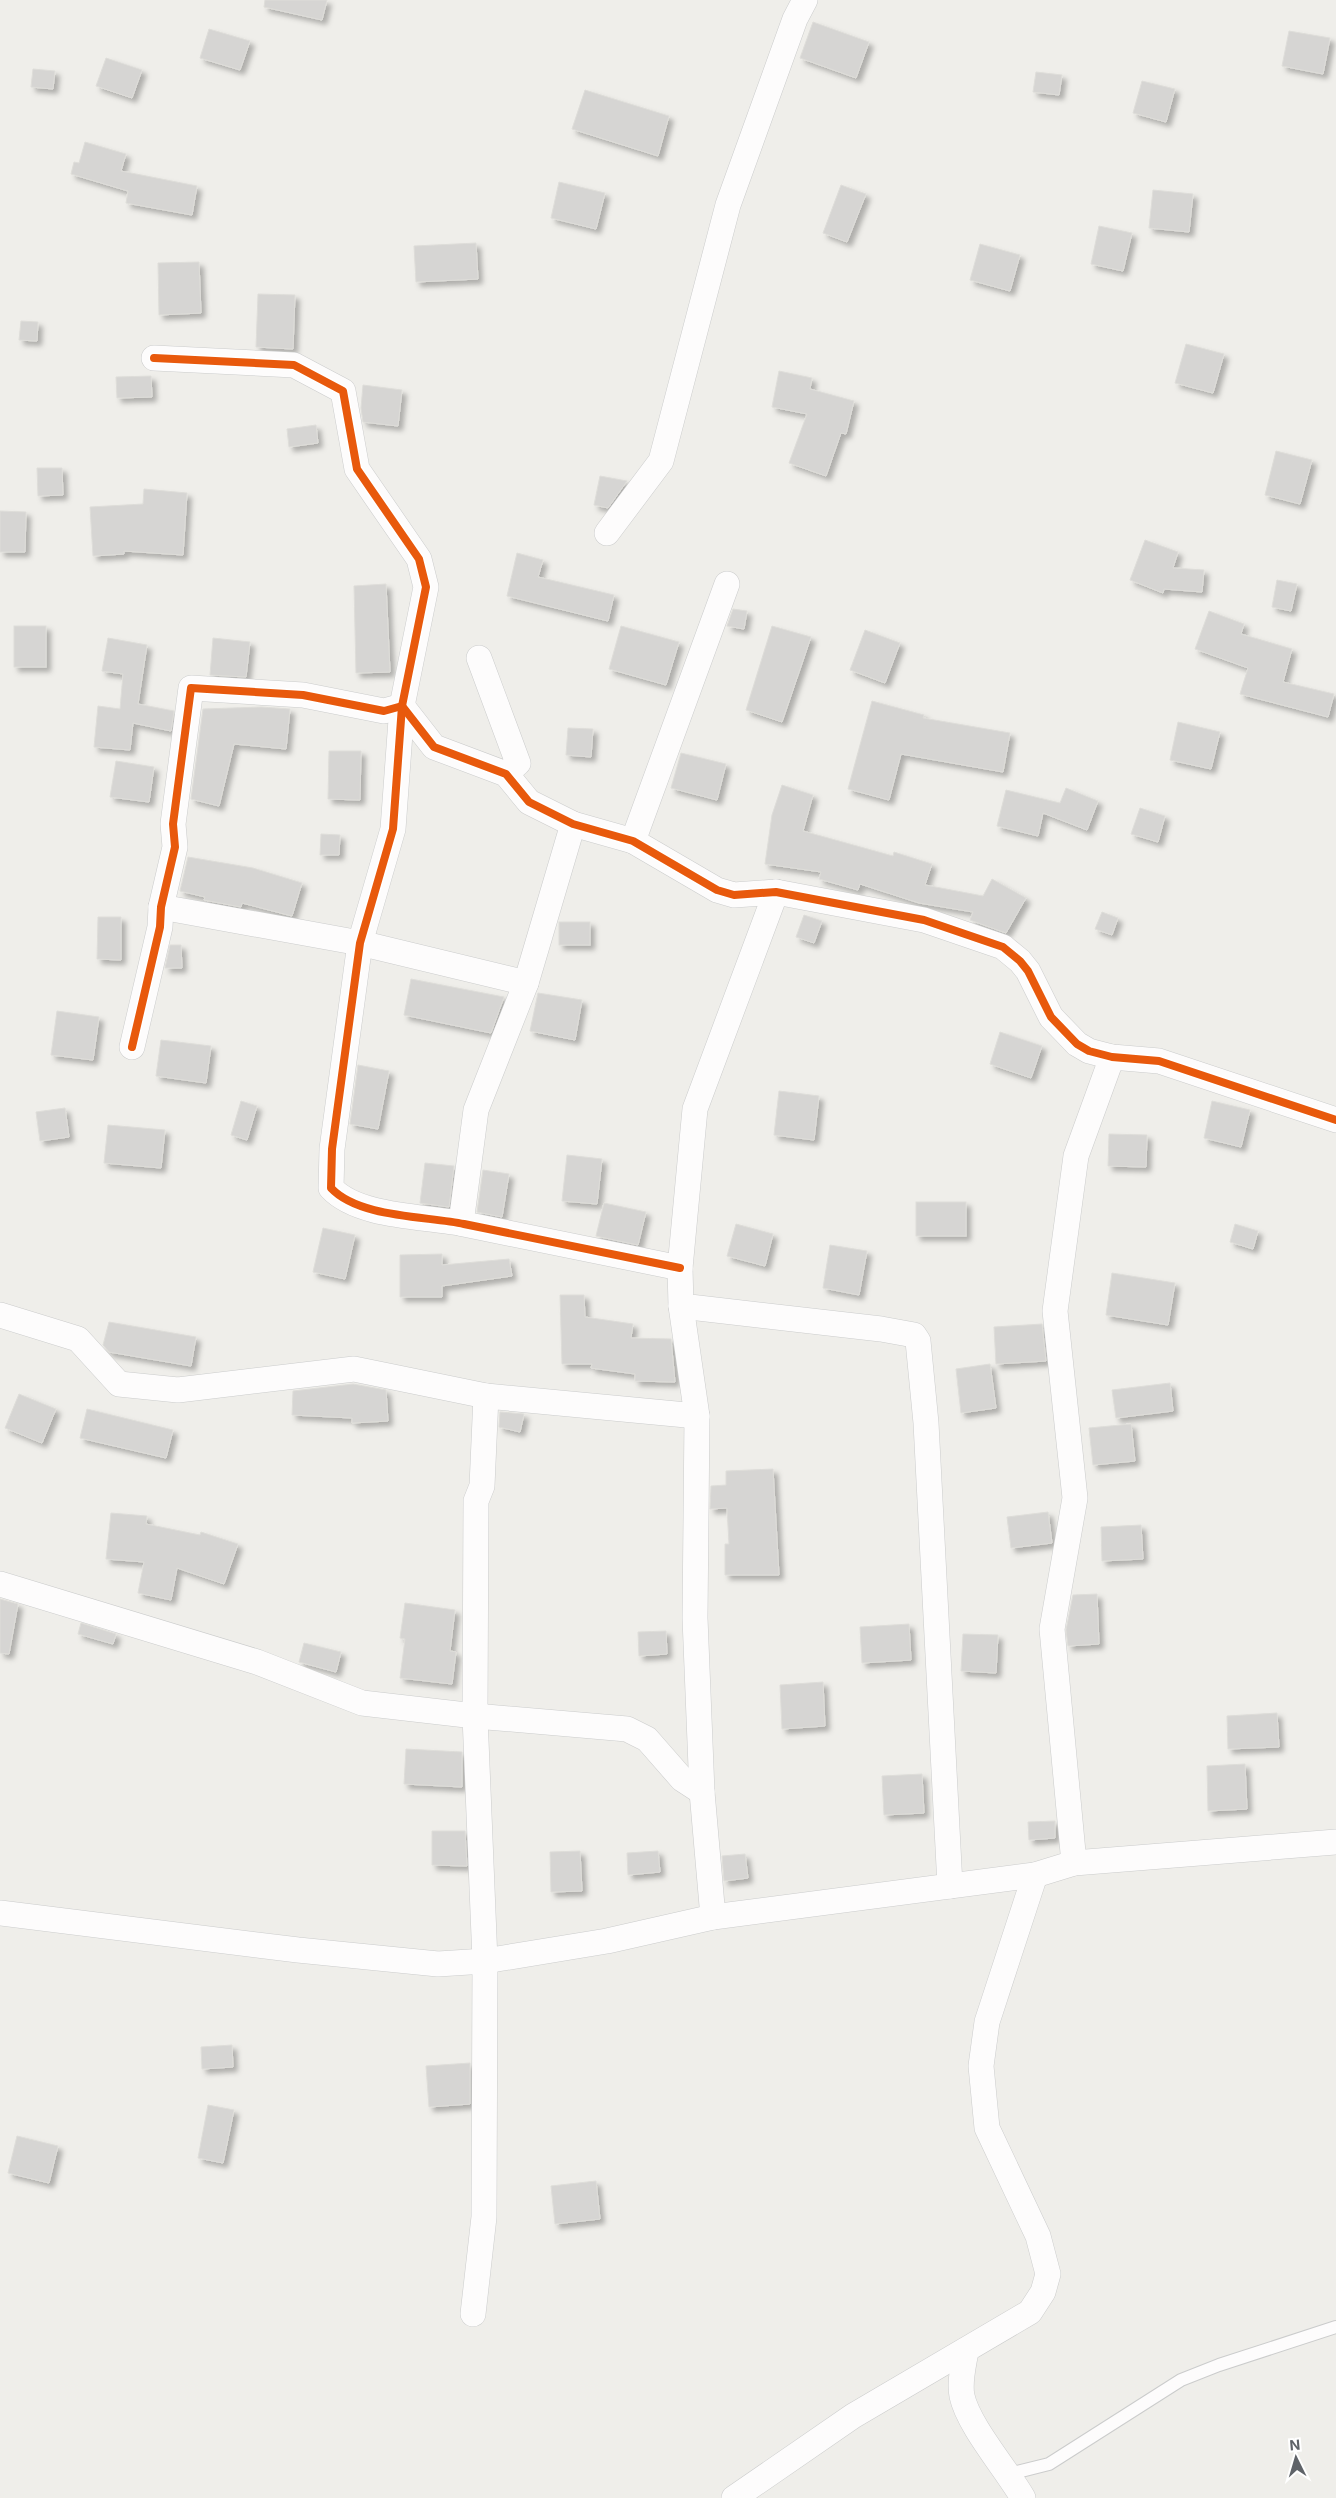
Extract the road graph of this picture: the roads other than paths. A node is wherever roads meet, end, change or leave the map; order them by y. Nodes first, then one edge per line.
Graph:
1 (805, 0) edge
2 (154, 358) dead end
3 (608, 533) dead end
4 (727, 584) dead end
5 (479, 658) dead end
6 (402, 706) junction
7 (506, 774) junction
8 (573, 824) junction
9 (633, 841) junction
10 (776, 892) junction
11 (162, 907) junction
12 (360, 943) junction
13 (526, 983) junction
14 (132, 1047) dead end
15 (1112, 1057) junction
16 (1336, 1120) edge
17 (461, 1223) junction
18 (680, 1268) junction
19 (681, 1306) junction
20 (0, 1315) edge
21 (486, 1396) junction
22 (697, 1416) junction
23 (0, 1584) edge
24 (475, 1716) junction
25 (702, 1792) junction
26 (1336, 1842) edge
27 (1074, 1863) junction
28 (1035, 1874) junction
29 (950, 1886) junction
30 (0, 1913) edge
31 (713, 1917) junction
32 (485, 1961) junction
33 (473, 2314) dead end
34 (1336, 2328) edge
35 (966, 2350) junction
36 (1009, 2474) junction
37 (734, 2498) edge
38 (1023, 2498) edge

1 - 3 street
2 - 6 street
4 - 9 street
5 - 7 street
6 - 7 street
6 - 11 street
6 - 12 street
7 - 8 street
8 - 9 street
8 - 13 street
9 - 10 street
10 - 15 street
10 - 18 street
11 - 12 street
11 - 14 street
12 - 13 street
12 - 17 street
13 - 17 street
15 - 16 street
15 - 27 street
17 - 18 street
18 - 19 street
19 - 22 street
19 - 29 street
20 - 21 street
21 - 22 street
21 - 24 street
22 - 25 street
23 - 24 street
24 - 25 street
24 - 32 street
25 - 31 street
26 - 27 street
27 - 28 street
28 - 29 street
28 - 35 street
29 - 31 street
30 - 32 street
31 - 32 street
32 - 33 street
34 - 36 lane
35 - 36 street
35 - 37 street
36 - 38 street

